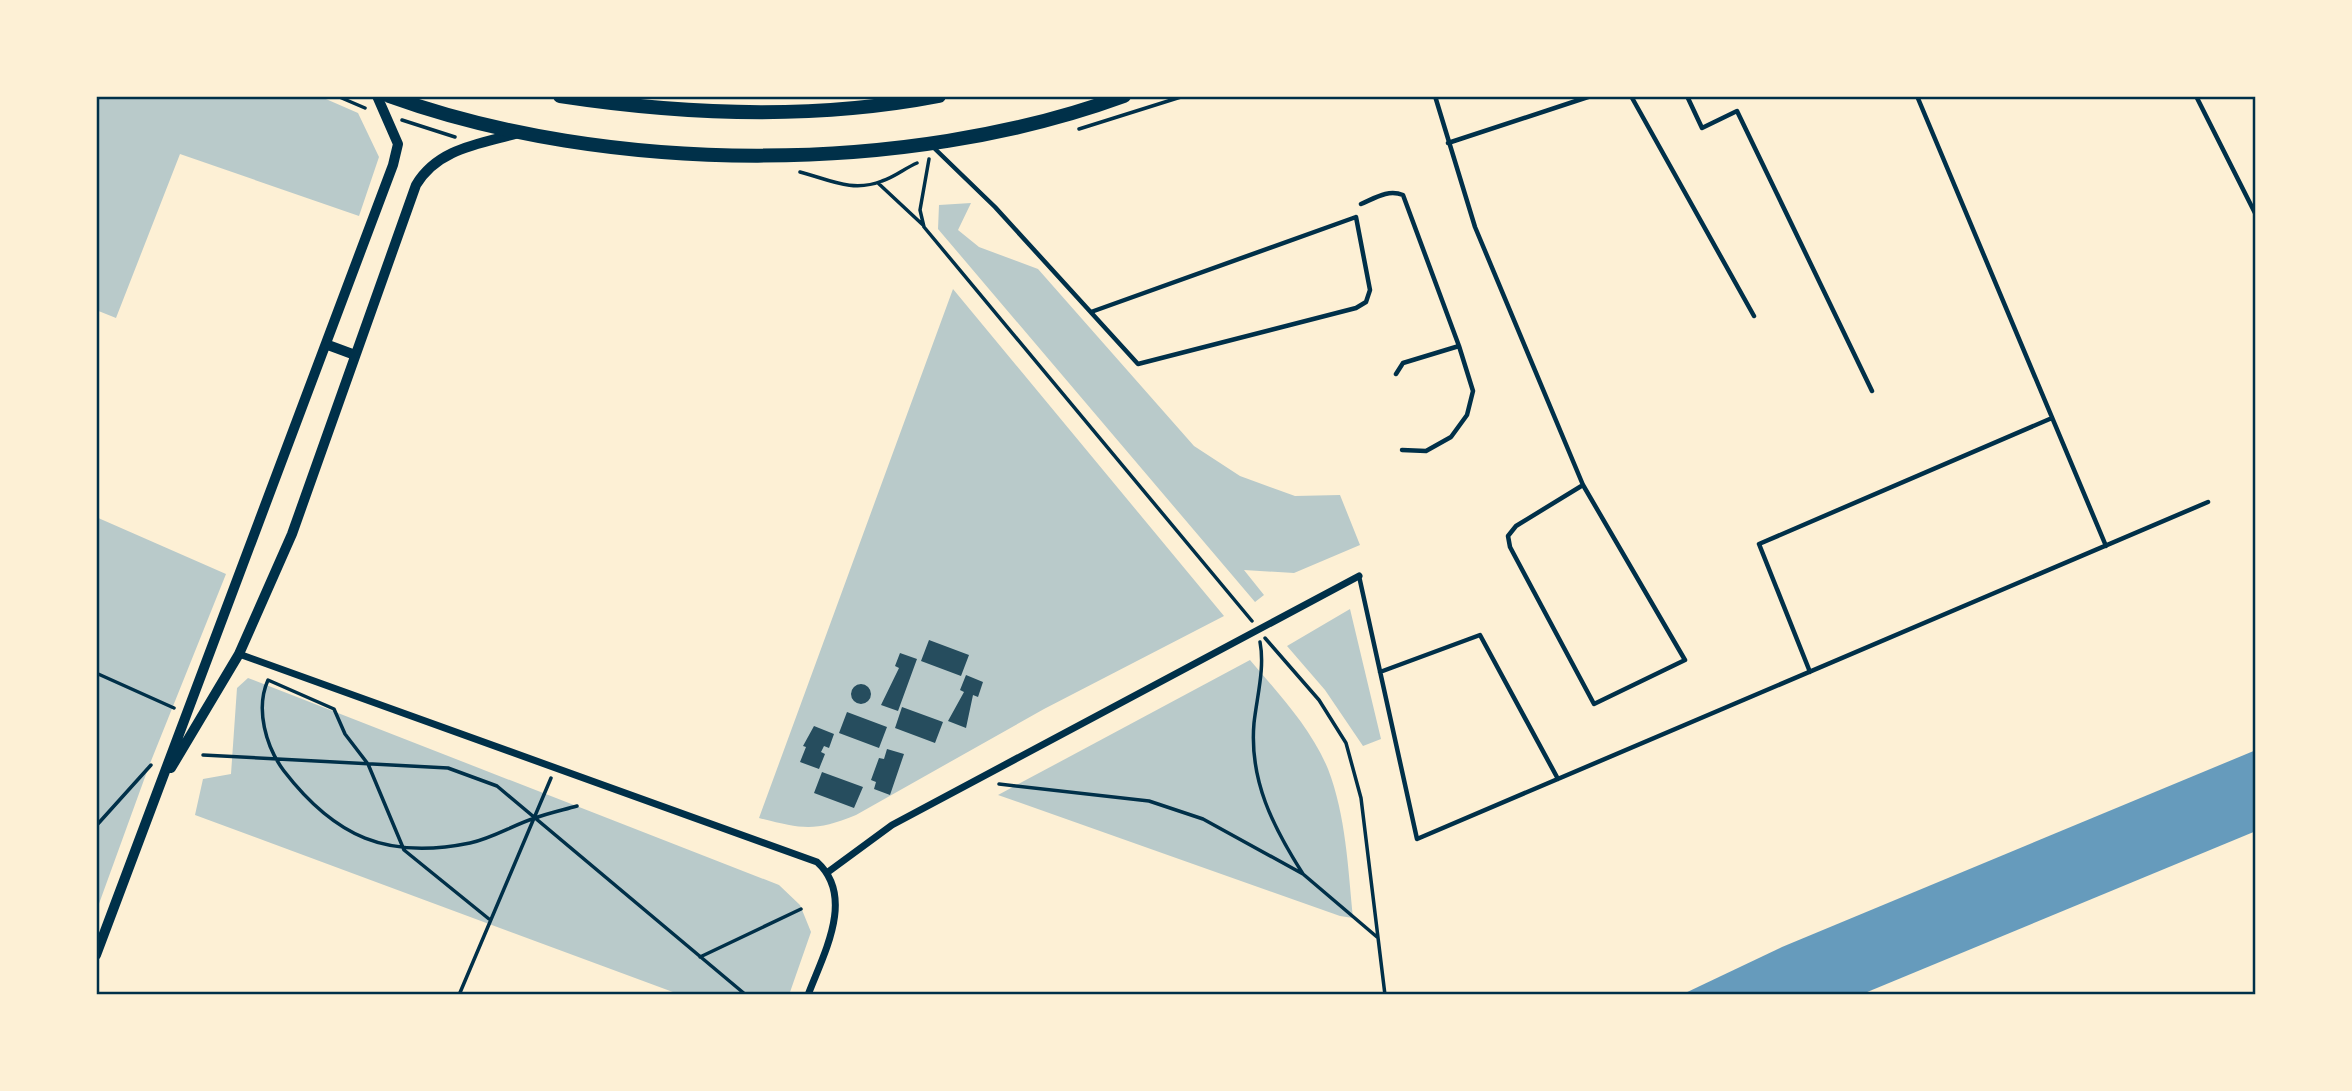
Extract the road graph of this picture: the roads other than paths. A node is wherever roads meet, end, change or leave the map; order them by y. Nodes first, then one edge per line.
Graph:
1 (377, 96) edge
2 (389, 96) edge
3 (560, 96) edge
4 (939, 96) edge
5 (1124, 96) edge
6 (1435, 96) edge
7 (1591, 96) edge
8 (1631, 96) edge
9 (1687, 96) edge
10 (1917, 96) edge
11 (2196, 96) edge
12 (519, 133) junction
13 (929, 143) junction
14 (1448, 143) junction
15 (1361, 205) dead end
16 (2256, 215) edge
17 (1091, 312) junction
18 (1754, 316) dead end
19 (328, 345) junction
20 (1459, 346) junction
21 (355, 355) junction
22 (1396, 374) dead end
23 (1872, 391) dead end
24 (2052, 418) junction
25 (1402, 450) dead end
26 (1583, 485) junction
27 (2208, 502) dead end
28 (2106, 546) junction
29 (1359, 576) joint
30 (239, 654) junction
31 (1380, 672) junction
32 (1810, 672) junction
33 (1558, 779) junction
34 (157, 792) junction
35 (828, 872) junction
36 (96, 955) edge
37 (808, 995) edge

1 - 19 street
2 - 12 main road
3 - 4 main road
5 - 13 main road
6 - 14 lane
7 - 14 lane
8 - 18 lane
9 - 23 lane
10 - 24 lane
11 - 16 lane
12 - 13 main road
12 - 21 street
13 - 17 lane
14 - 26 lane
15 - 20 lane
17 - 17 lane
19 - 21 street
19 - 34 street
20 - 22 lane
20 - 25 lane
21 - 30 street
24 - 28 lane
24 - 32 lane
26 - 26 lane
27 - 28 lane
28 - 32 lane
29 - 31 lane
29 - 35 street
30 - 34 street
30 - 35 street
31 - 33 lane
31 - 33 lane
32 - 33 lane
34 - 36 street
35 - 37 street

